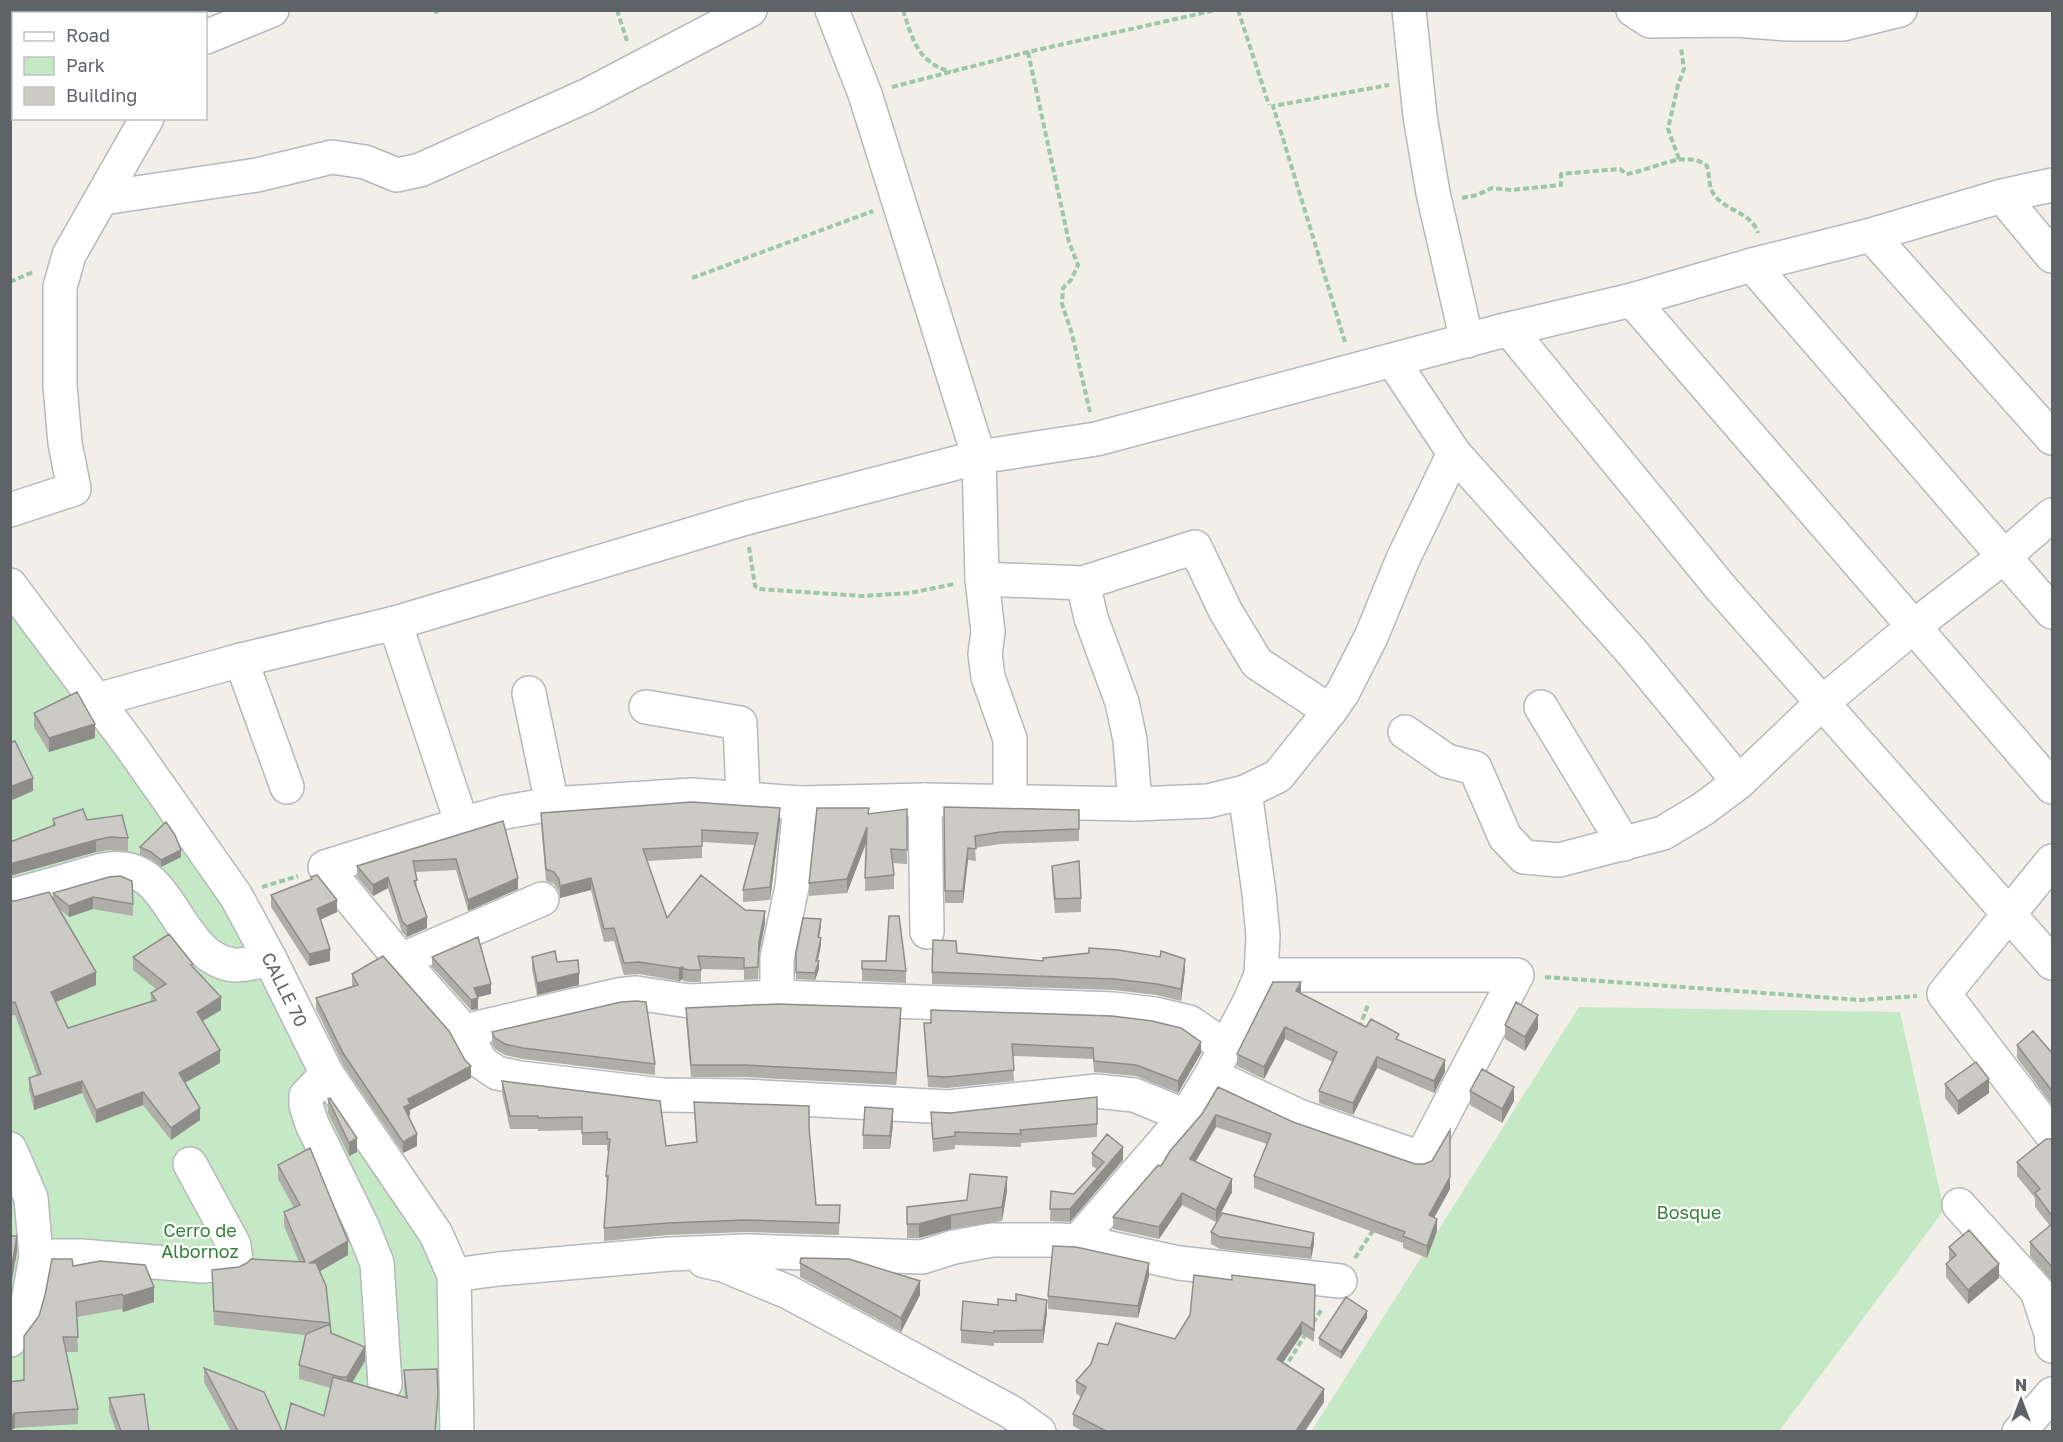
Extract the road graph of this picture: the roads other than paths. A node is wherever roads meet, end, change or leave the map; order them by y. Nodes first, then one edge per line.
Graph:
1 (272, 10) edge
2 (750, 10) edge
3 (832, 10) edge
4 (1409, 10) edge
5 (1900, 10) edge
6 (1642, 16) edge
7 (207, 37) edge
8 (146, 120) edge
9 (2052, 185) edge
10 (2002, 196) junction
11 (103, 198) junction
12 (1871, 235) junction
13 (2052, 256) edge
14 (1759, 263) junction
15 (1632, 300) junction
16 (1509, 329) junction
17 (1467, 340) junction
18 (1393, 361) junction
19 (2052, 438) edge
20 (1454, 453) junction
21 (979, 457) junction
22 (10, 510) edge
23 (2052, 515) edge
24 (2006, 556) junction
25 (981, 579) junction
26 (1083, 583) junction
27 (10, 585) edge
28 (2052, 612) edge
29 (395, 623) junction
30 (1914, 627) junction
31 (241, 660) junction
32 (529, 693) dead end
33 (97, 700) junction
34 (1822, 703) junction
35 (645, 707) dead end
36 (1541, 707) dead end
37 (1330, 711) junction
38 (1405, 732) dead end
39 (1739, 782) junction
40 (287, 787) dead end
41 (2052, 787) edge
42 (1245, 792) junction
43 (744, 798) junction
44 (925, 800) junction
45 (1010, 801) junction
46 (800, 803) junction
47 (552, 804) junction
48 (1135, 804) junction
49 (462, 824) junction
50 (1624, 843) junction
51 (2052, 861) edge
52 (10, 896) edge
53 (542, 899) dead end
54 (2010, 913) junction
55 (927, 932) dead end
56 (270, 959) junction
57 (401, 960) junction
58 (2052, 963) edge
59 (1261, 975) junction
60 (777, 997) junction
61 (464, 1031) junction
62 (1219, 1061) junction
63 (327, 1074) junction
64 (1186, 1116) junction
65 (2052, 1135) edge
66 (10, 1149) edge
67 (190, 1164) dead end
68 (1959, 1205) dead end
69 (1078, 1241) junction
70 (670, 1254) junction
71 (36, 1256) junction
72 (454, 1275) junction
73 (1340, 1281) dead end
74 (10, 1340) edge
75 (2052, 1346) edge
76 (385, 1384) dead end
77 (2052, 1394) edge
78 (457, 1431) edge
79 (1039, 1431) edge
80 (2019, 1431) edge

1 - 7 street
2 - 11 street
3 - 21 street
4 - 17 street
5 - 6 street
8 - 11 street
9 - 10 street
10 - 12 street
10 - 13 street
11 - 22 street
12 - 14 street
12 - 19 street
14 - 15 street
14 - 24 street
15 - 16 street
15 - 30 street
16 - 17 street
16 - 34 street
17 - 18 street
18 - 20 street
18 - 21 street
20 - 37 street
20 - 39 street
21 - 25 street
21 - 29 street
23 - 24 street
24 - 28 street
24 - 30 street
25 - 26 street
25 - 45 street
26 - 37 street
26 - 48 street
27 - 33 street, CALLE 70
29 - 31 street
29 - 49 street
30 - 34 street
30 - 41 street
31 - 33 street
31 - 40 street
32 - 47 street
33 - 56 street, CALLE 70
34 - 39 street
34 - 54 street
35 - 43 street
36 - 50 street
37 - 42 street
38 - 50 street
39 - 50 street
42 - 48 street
42 - 59 street
43 - 46 street
43 - 47 street
44 - 45 street
44 - 46 street
44 - 55 street
45 - 48 street
46 - 60 street
47 - 49 street
49 - 57 street
51 - 54 street
52 - 56 street
53 - 57 street
54 - 58 street
54 - 65 street
56 - 63 street, CALLE 70
57 - 61 street
59 - 62 street
59 - 62 street
60 - 61 street
60 - 62 street
61 - 64 street
62 - 64 street
63 - 72 street, CALLE 70
63 - 76 street
64 - 69 street
66 - 71 street
67 - 71 street
68 - 75 street
69 - 70 street
69 - 73 street
70 - 72 street
70 - 79 street
71 - 74 street
72 - 78 street, CALLE 70
77 - 80 street

